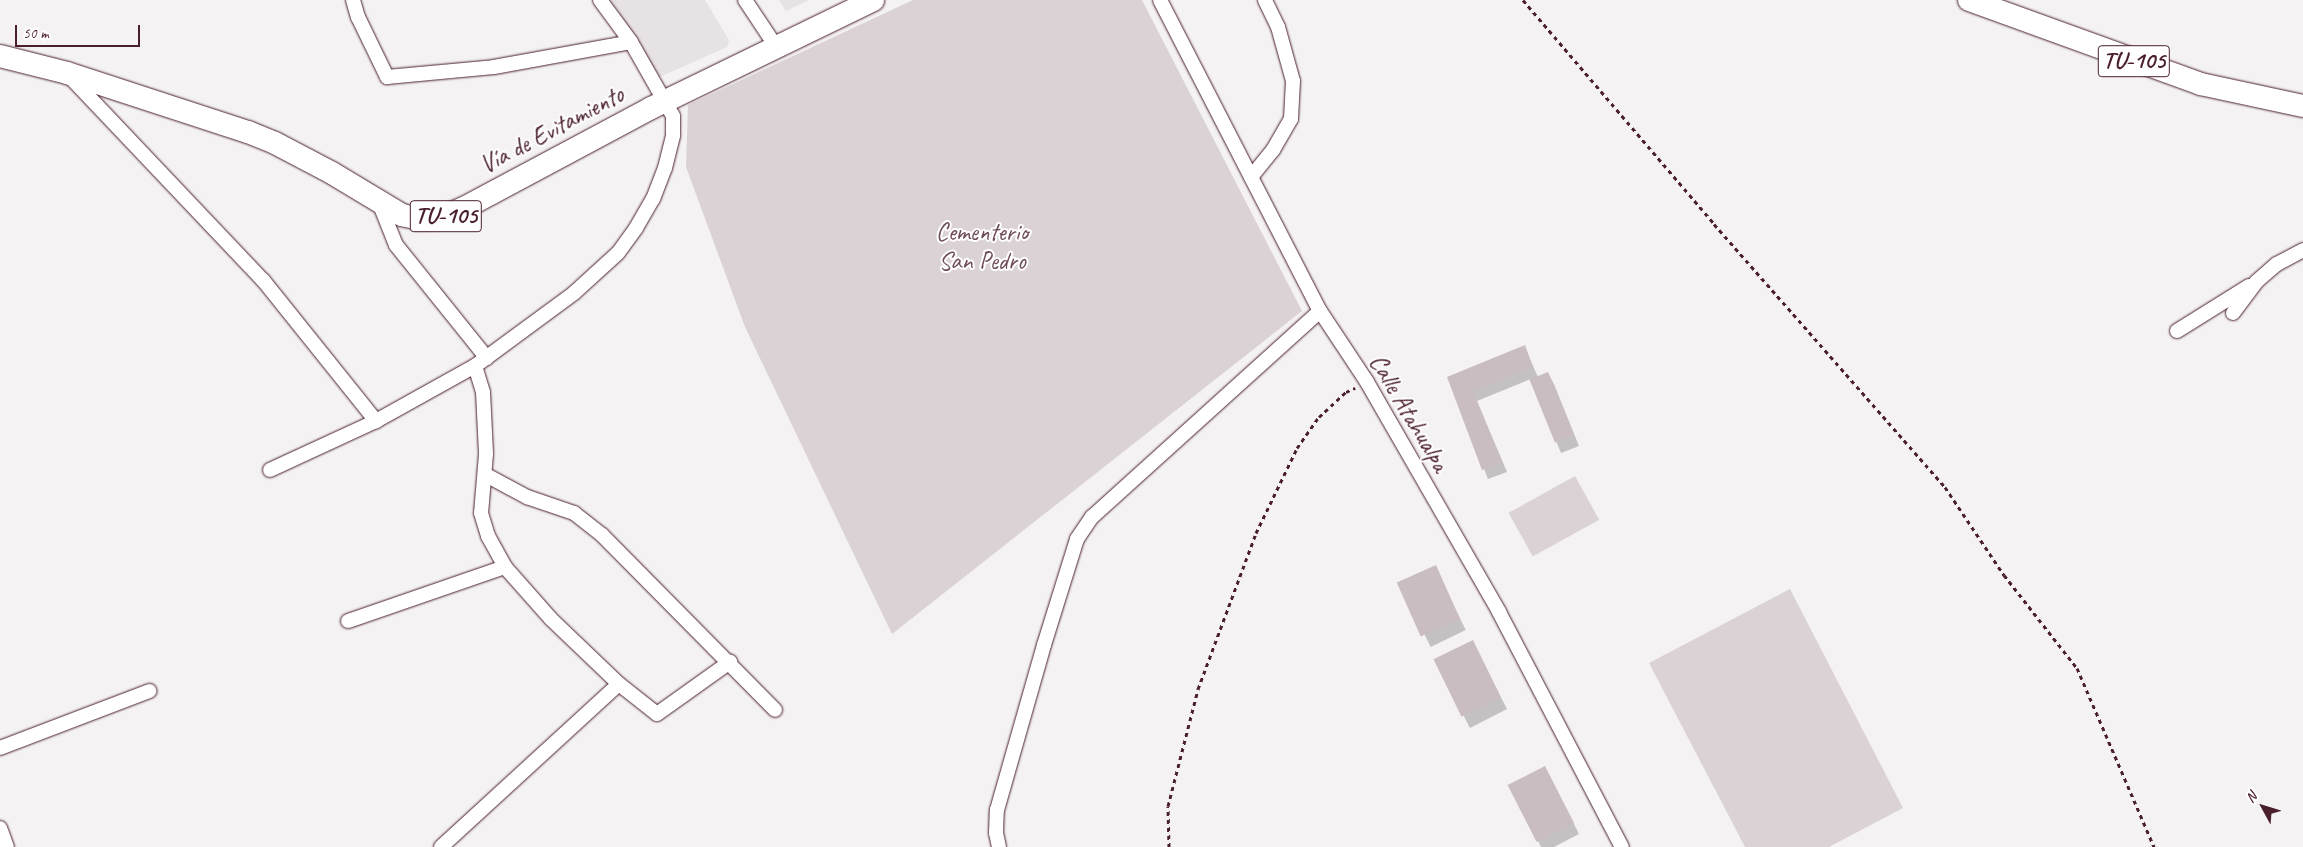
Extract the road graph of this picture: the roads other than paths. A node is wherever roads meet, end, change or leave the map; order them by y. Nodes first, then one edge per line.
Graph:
1 (353, 0) edge
2 (600, 0) edge
3 (745, 0) edge
4 (873, 0) edge
5 (1160, 0) edge
6 (1264, 0) edge
7 (1969, 0) edge
8 (631, 42) junction
9 (777, 48) junction
10 (0, 56) edge
11 (67, 73) junction
12 (665, 102) junction
13 (2303, 106) edge
14 (1251, 177) junction
15 (377, 200) junction
16 (2303, 250) edge
17 (2256, 282) junction
18 (1320, 311) junction
19 (2233, 313) dead end
20 (2177, 331) dead end
21 (487, 358) junction
22 (475, 366) junction
23 (376, 421) junction
24 (270, 470) dead end
25 (486, 475) junction
26 (505, 567) junction
27 (348, 621) dead end
28 (730, 662) junction
29 (619, 684) junction
30 (149, 691) dead end
31 (775, 710) dead end
32 (0, 748) edge
33 (0, 828) edge
34 (7, 847) edge
35 (441, 847) edge
36 (999, 847) edge
37 (1622, 847) edge

1 - 8 street
2 - 8 street
3 - 9 street
4 - 9 main road, Vía de Evitamiento / TU-105
5 - 14 street, Calle Atahualpa
6 - 14 street
7 - 13 main road, TU-105
8 - 12 street
9 - 12 main road, Vía de Evitamiento / TU-105
10 - 11 main road, Vía de Evitamiento / TU-105
11 - 15 main road, Vía de Evitamiento / TU-105
11 - 23 street
12 - 15 main road, Vía de Evitamiento / TU-105
12 - 21 street
14 - 18 street, Calle Atahualpa
15 - 21 street
16 - 17 street
17 - 19 street
17 - 20 street
18 - 36 street
18 - 37 street, Calle Atahualpa
21 - 22 street
22 - 23 street
22 - 25 street
23 - 24 street
25 - 26 street
25 - 28 street
26 - 27 street
26 - 29 street
28 - 29 street
28 - 31 street
29 - 35 street
30 - 32 street
33 - 34 street

